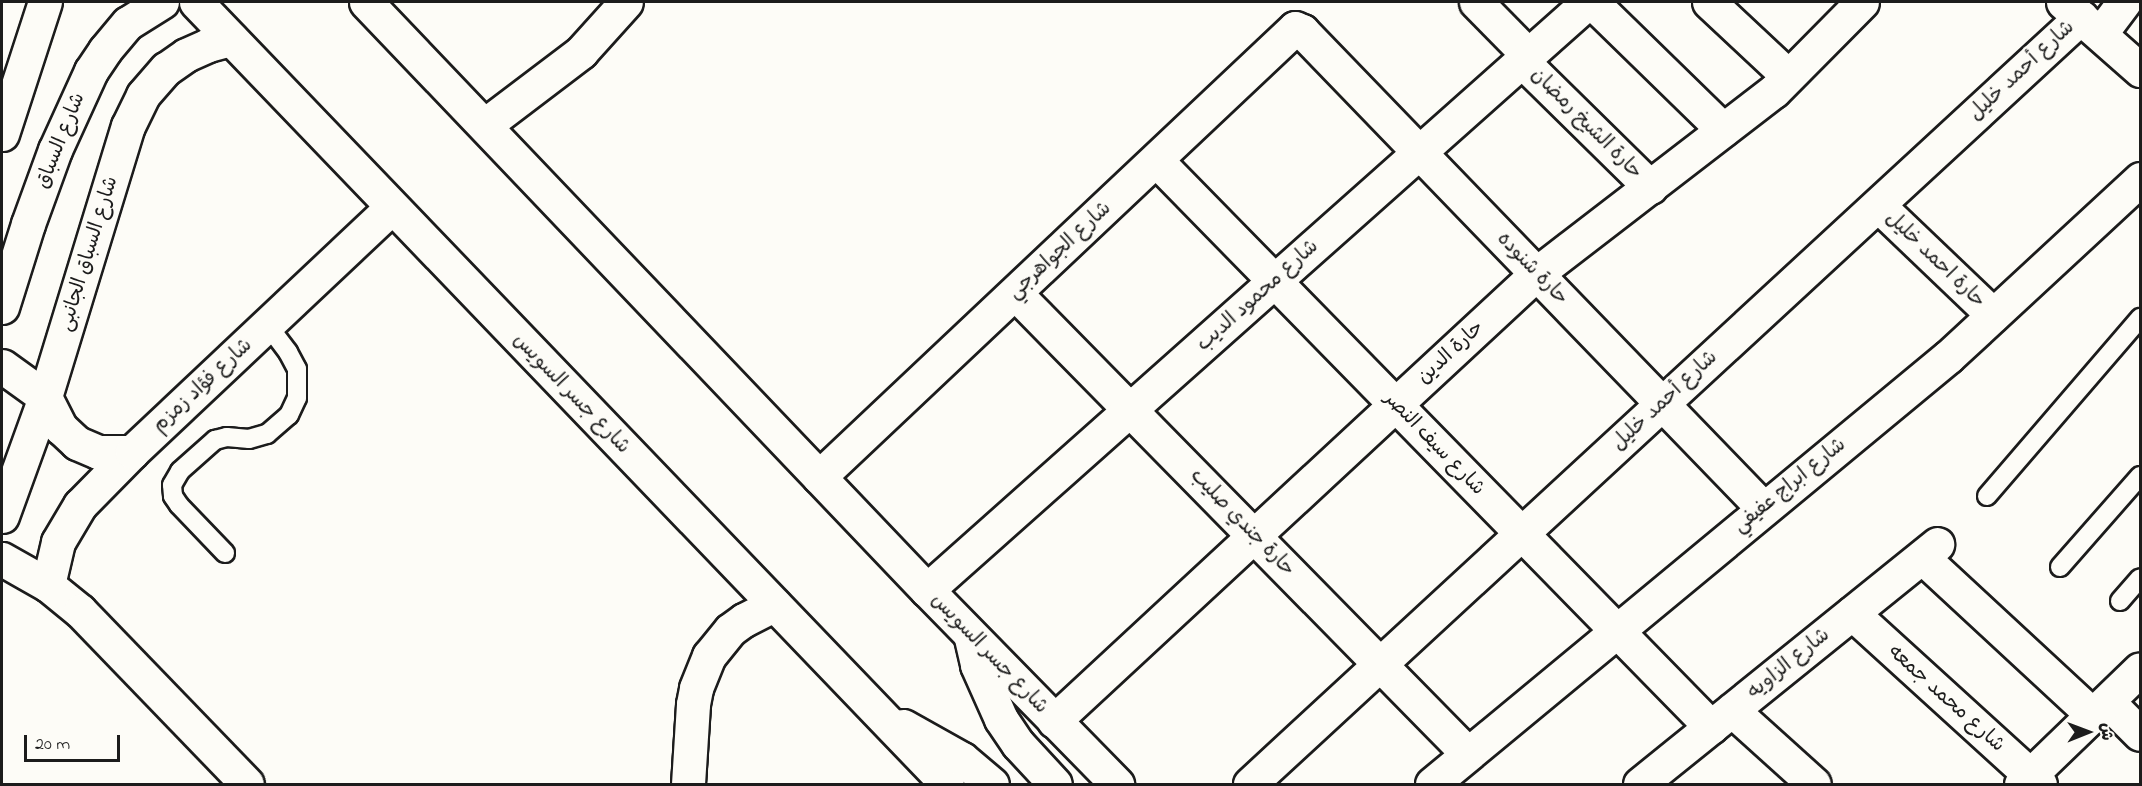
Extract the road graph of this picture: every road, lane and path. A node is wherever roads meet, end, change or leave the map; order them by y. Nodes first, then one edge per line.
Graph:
1 (45, 2) edge
2 (162, 2) edge
3 (196, 2) edge
4 (366, 2) edge
5 (626, 2) edge
6 (1476, 2) edge
7 (1590, 2) edge
8 (1709, 2) edge
9 (2124, 2) edge
10 (1853, 5) edge
11 (126, 12) edge
12 (2081, 18) edge
13 (1302, 31) joint
14 (231, 39) junction
15 (1525, 58) junction
16 (2140, 70) edge
17 (1788, 76) junction
18 (485, 124) junction
19 (1723, 130) junction
20 (2, 134) edge
21 (1419, 152) junction
22 (1157, 160) junction
23 (2140, 179) edge
24 (1650, 187) junction
25 (1878, 206) junction
26 (392, 208) junction
27 (1536, 274) junction
28 (1274, 281) junction
29 (1015, 293) junction
30 (2, 307) edge
31 (1993, 315) junction
32 (2140, 318) edge
33 (268, 325) junction
34 (2, 366) edge
35 (45, 397) junction
36 (1662, 404) junction
37 (1395, 405) junction
38 (1130, 410) junction
39 (132, 452) junction
40 (2140, 476) edge
41 (819, 477) junction
42 (1987, 496) dead end
43 (1763, 508) junction
44 (2, 516) edge
45 (1521, 534) junction
46 (1254, 536) junction
47 (225, 553) dead end
48 (2, 559) edge
49 (2060, 567) dead end
50 (2140, 578) edge
51 (48, 585) junction
52 (927, 590) junction
53 (2120, 601) dead end
54 (774, 605) junction
55 (1852, 613) junction
56 (1616, 631) junction
57 (971, 636) junction
58 (1380, 664) junction
59 (2140, 669) edge
60 (2101, 709) junction
61 (884, 719) junction
62 (1722, 719) junction
63 (1054, 721) junction
64 (2140, 734) edge
65 (1468, 754) junction
66 (2031, 782) edge
67 (247, 784) edge
68 (688, 784) edge
69 (947, 784) edge
70 (992, 784) edge
71 (1055, 784) edge
72 (1117, 784) edge
73 (1250, 784) edge
74 (1432, 784) edge
75 (1640, 784) edge
76 (1814, 784) edge

1 - 20 street
2 - 11 street, شارع السباق
3 - 14 street, شارع جسر السويس
4 - 18 street, شارع جسر السويس
5 - 18 street
6 - 15 street, حارة الشيخ رمضان
7 - 15 street, شارع محمود الديب
7 - 19 street
8 - 17 street
9 - 12 street, شارع أحمد خليل
10 - 17 street, حارة الدين
11 - 30 street, شارع السباق
12 - 16 street
12 - 25 street, شارع أحمد خليل
13 - 21 street, حارة شنوده
13 - 22 street, شارع الجواهرجي
14 - 26 street, شارع جسر السويس
14 - 35 street, شارع السباق الجانبى
15 - 21 street, شارع محمود الديب
15 - 24 street, حارة الشيخ رمضان
17 - 19 street, حارة الدين
18 - 41 street, شارع جسر السويس
19 - 24 street, حارة الدين
21 - 27 street, حارة شنوده
21 - 28 street, شارع محمود الديب
22 - 28 street, شارع سيف النصر
22 - 29 street, شارع الجواهرجي
23 - 31 street, شارع ابراج عفيفي
24 - 27 street, حارة الدين
25 - 31 street, حارة احمد خليل
25 - 36 street, شارع أحمد خليل
26 - 33 street, شارع فؤاد زمزم
26 - 54 street, شارع جسر السويس
27 - 36 street, حارة شنوده
27 - 37 street, حارة الدين
28 - 37 street, شارع سيف النصر
28 - 38 street, شارع محمود الديب
29 - 38 street, حارة جندي صليب
29 - 41 street, شارع الجواهرجي
31 - 43 street, شارع ابراج عفيفي
32 - 42 lane
33 - 39 street, شارع فؤاد زمزم
33 - 47 lane
34 - 35 street
35 - 39 street
35 - 44 street, شارع السباق الجانبى
36 - 43 street, حارة شنوده
36 - 45 street, شارع أحمد خليل
37 - 45 street, شارع سيف النصر
37 - 46 street, حارة الدين
38 - 46 street, حارة جندي صليب
38 - 52 street, شارع محمود الديب
39 - 51 street, شارع فؤاد زمزم
40 - 49 lane
41 - 52 street, شارع جسر السويس
43 - 56 street, شارع ابراج عفيفي
45 - 56 street, شارع سيف النصر
45 - 58 street, شارع أحمد خليل
46 - 58 street, حارة جندي صليب
46 - 63 street, حارة الدين
48 - 51 street
50 - 53 lane
51 - 67 street
52 - 57 street, شارع جسر السويس
54 - 61 street, شارع جسر السويس
54 - 68 street
55 - 60 street, شارع الزاويه
55 - 62 street, شارع الزاويه
55 - 66 street, شارع محمد جمعه
56 - 62 street, شارع سيف النصر
56 - 65 street, شارع ابراج عفيفي
57 - 63 street, شارع جسر السويس
57 - 71 street
58 - 65 street, حارة جندي صليب
58 - 73 street, شارع أحمد خليل
59 - 60 street
60 - 64 street
60 - 66 street
61 - 69 street, شارع جسر السويس
61 - 70 street
62 - 75 street, شارع الزاويه
62 - 76 street, شارع سيف النصر
63 - 72 street, شارع جسر السويس
65 - 74 street, شارع ابراج عفيفي

